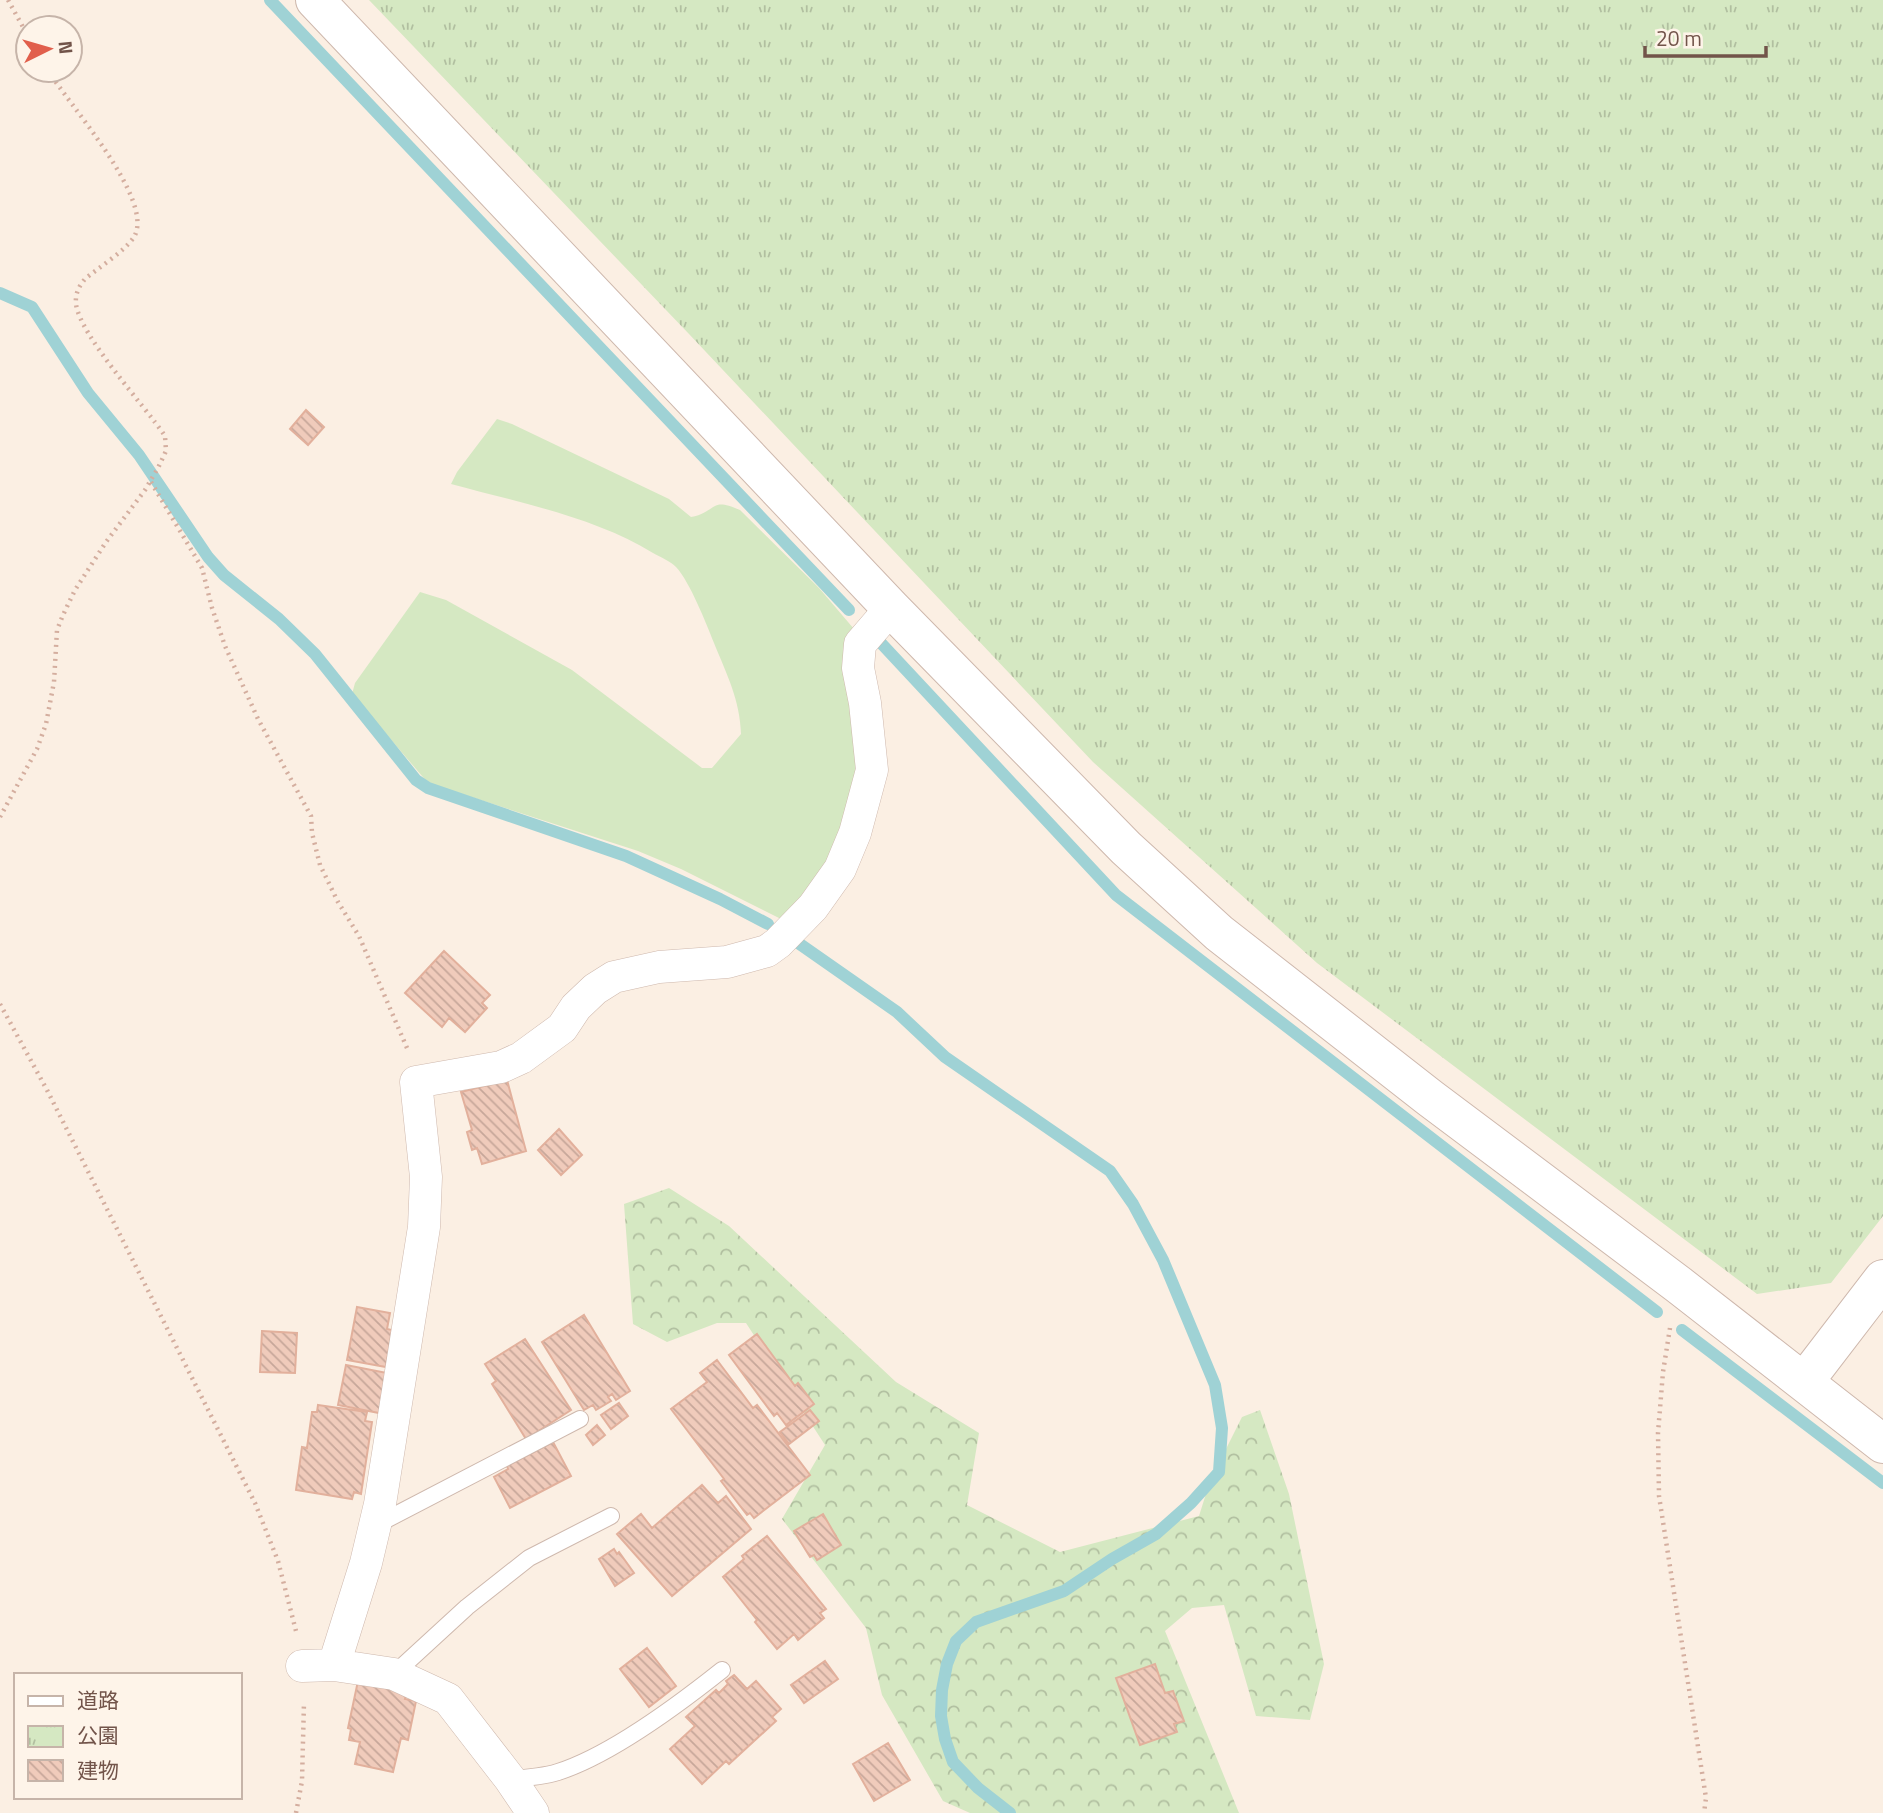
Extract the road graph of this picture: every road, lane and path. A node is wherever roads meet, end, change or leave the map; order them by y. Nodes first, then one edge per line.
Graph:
1 (315, 0) edge
2 (58, 84) edge
3 (151, 481) junction
4 (891, 608) junction
5 (0, 817) edge
6 (0, 1004) edge
7 (416, 1082) junction
8 (1883, 1279) edge
9 (1679, 1285) junction
10 (1804, 1382) junction
11 (580, 1419) dead end
12 (1883, 1444) edge
13 (611, 1516) dead end
14 (374, 1526) junction
15 (334, 1665) junction
16 (302, 1666) junction
17 (722, 1670) dead end
18 (394, 1674) junction
19 (510, 1779) junction
20 (296, 1813) edge
21 (533, 1813) edge
22 (1704, 1813) edge

1 - 4 street
2 - 3 path
3 - 5 path
3 - 7 path
4 - 7 street
4 - 9 street
6 - 16 path
7 - 14 street
8 - 10 street
9 - 10 street
9 - 22 path
10 - 12 street
11 - 14 lane
13 - 18 lane
14 - 15 street
15 - 16 street
15 - 18 street
16 - 20 path
17 - 19 lane
18 - 19 street
19 - 21 street

